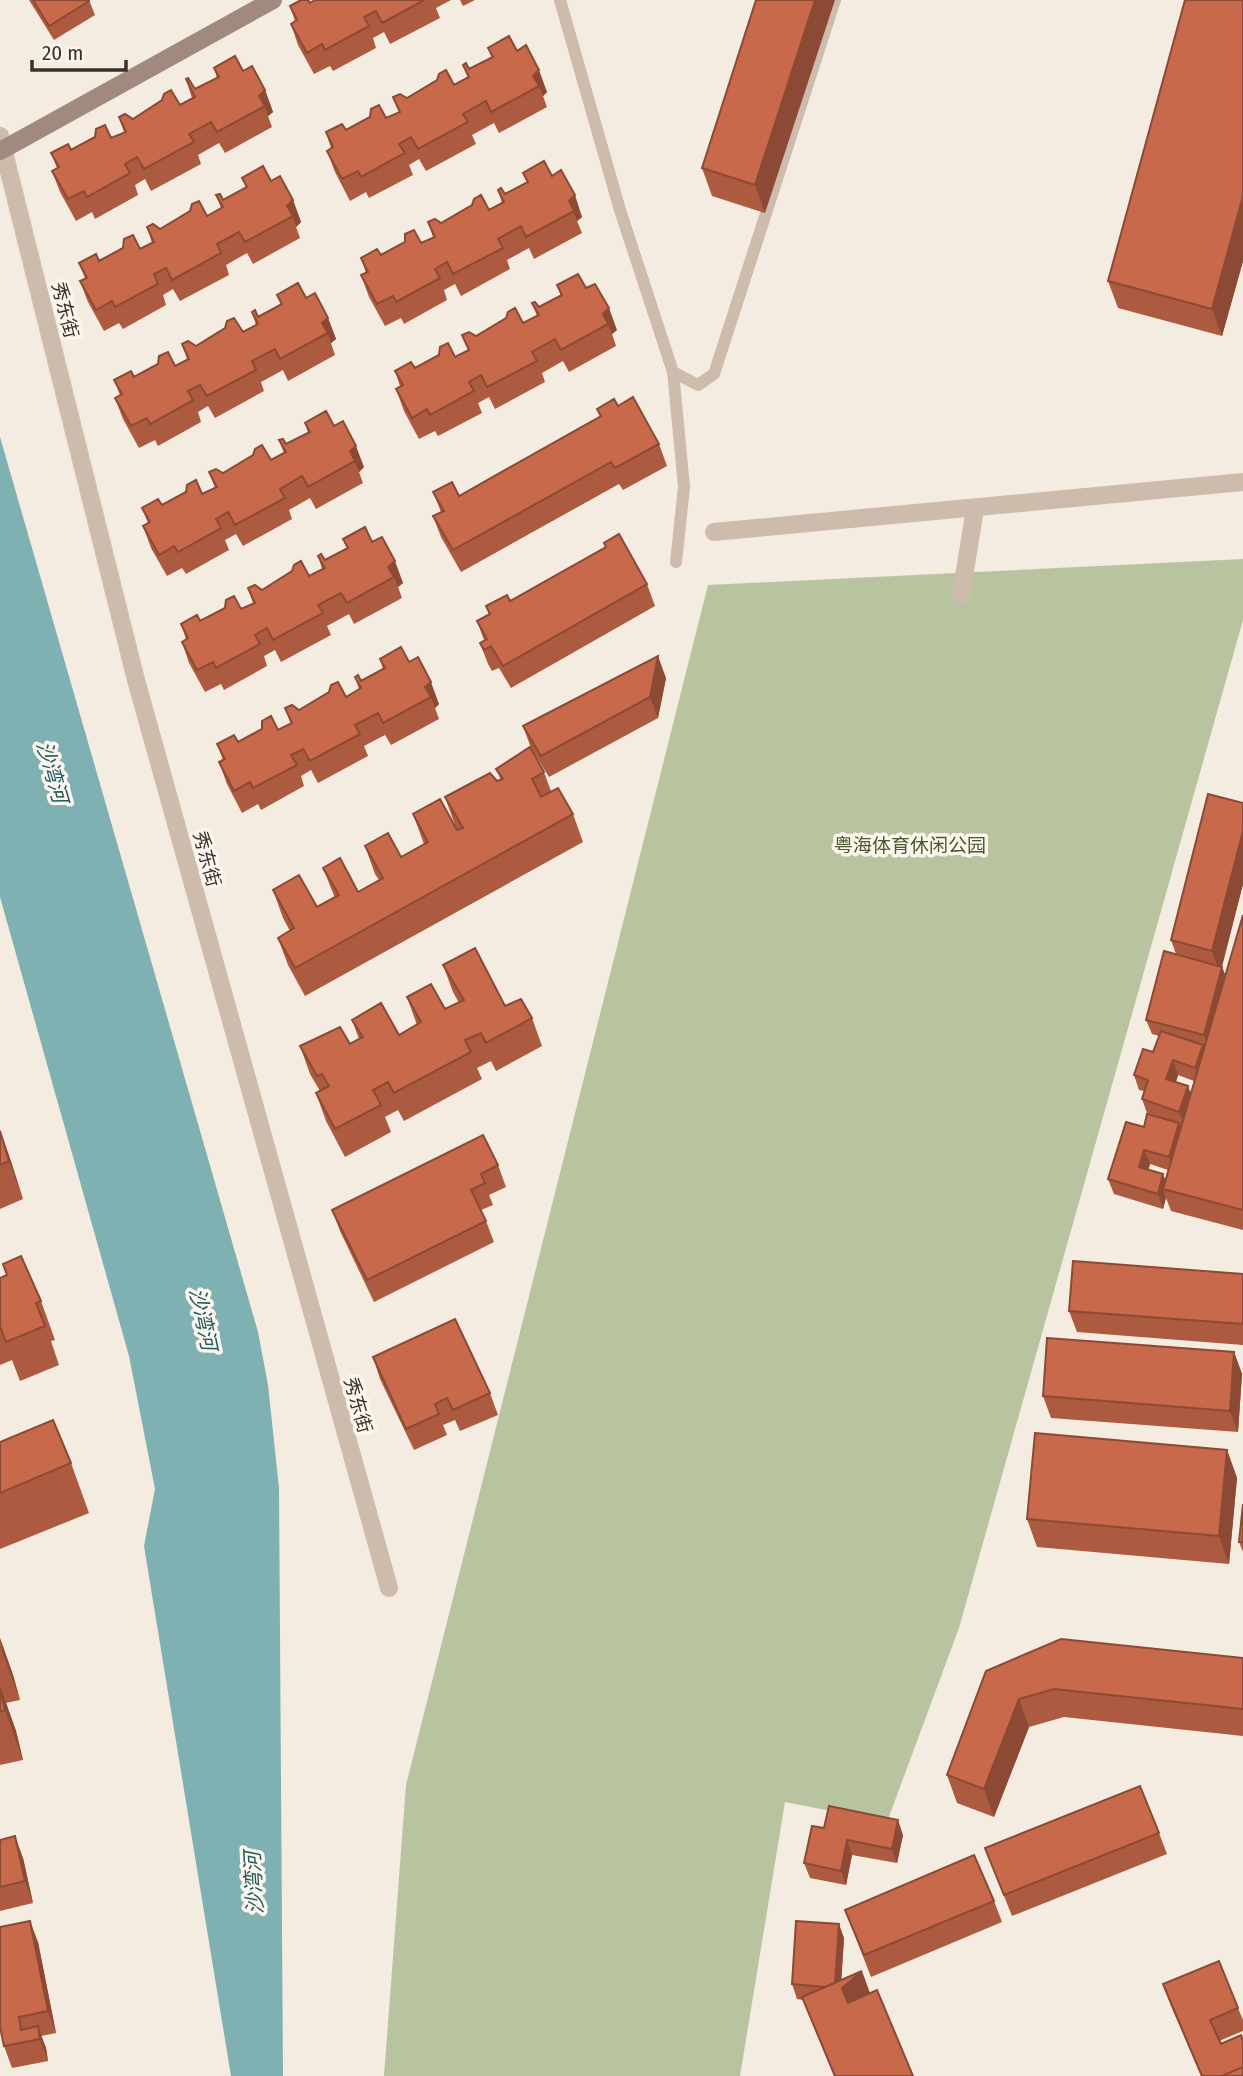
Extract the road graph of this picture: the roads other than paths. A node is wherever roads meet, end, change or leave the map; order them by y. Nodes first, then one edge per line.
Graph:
1 (273, 0) edge
2 (560, 0) edge
3 (835, 0) edge
4 (1, 145) edge
5 (673, 372) junction
6 (1243, 482) edge
7 (975, 509) junction
8 (714, 532) dead end
9 (676, 562) dead end
10 (961, 595) dead end
11 (388, 1588) dead end

1 - 4 main road
2 - 5 lane
3 - 5 lane
4 - 11 street, 秀东街
5 - 9 lane
6 - 7 street
7 - 8 street
7 - 10 street

